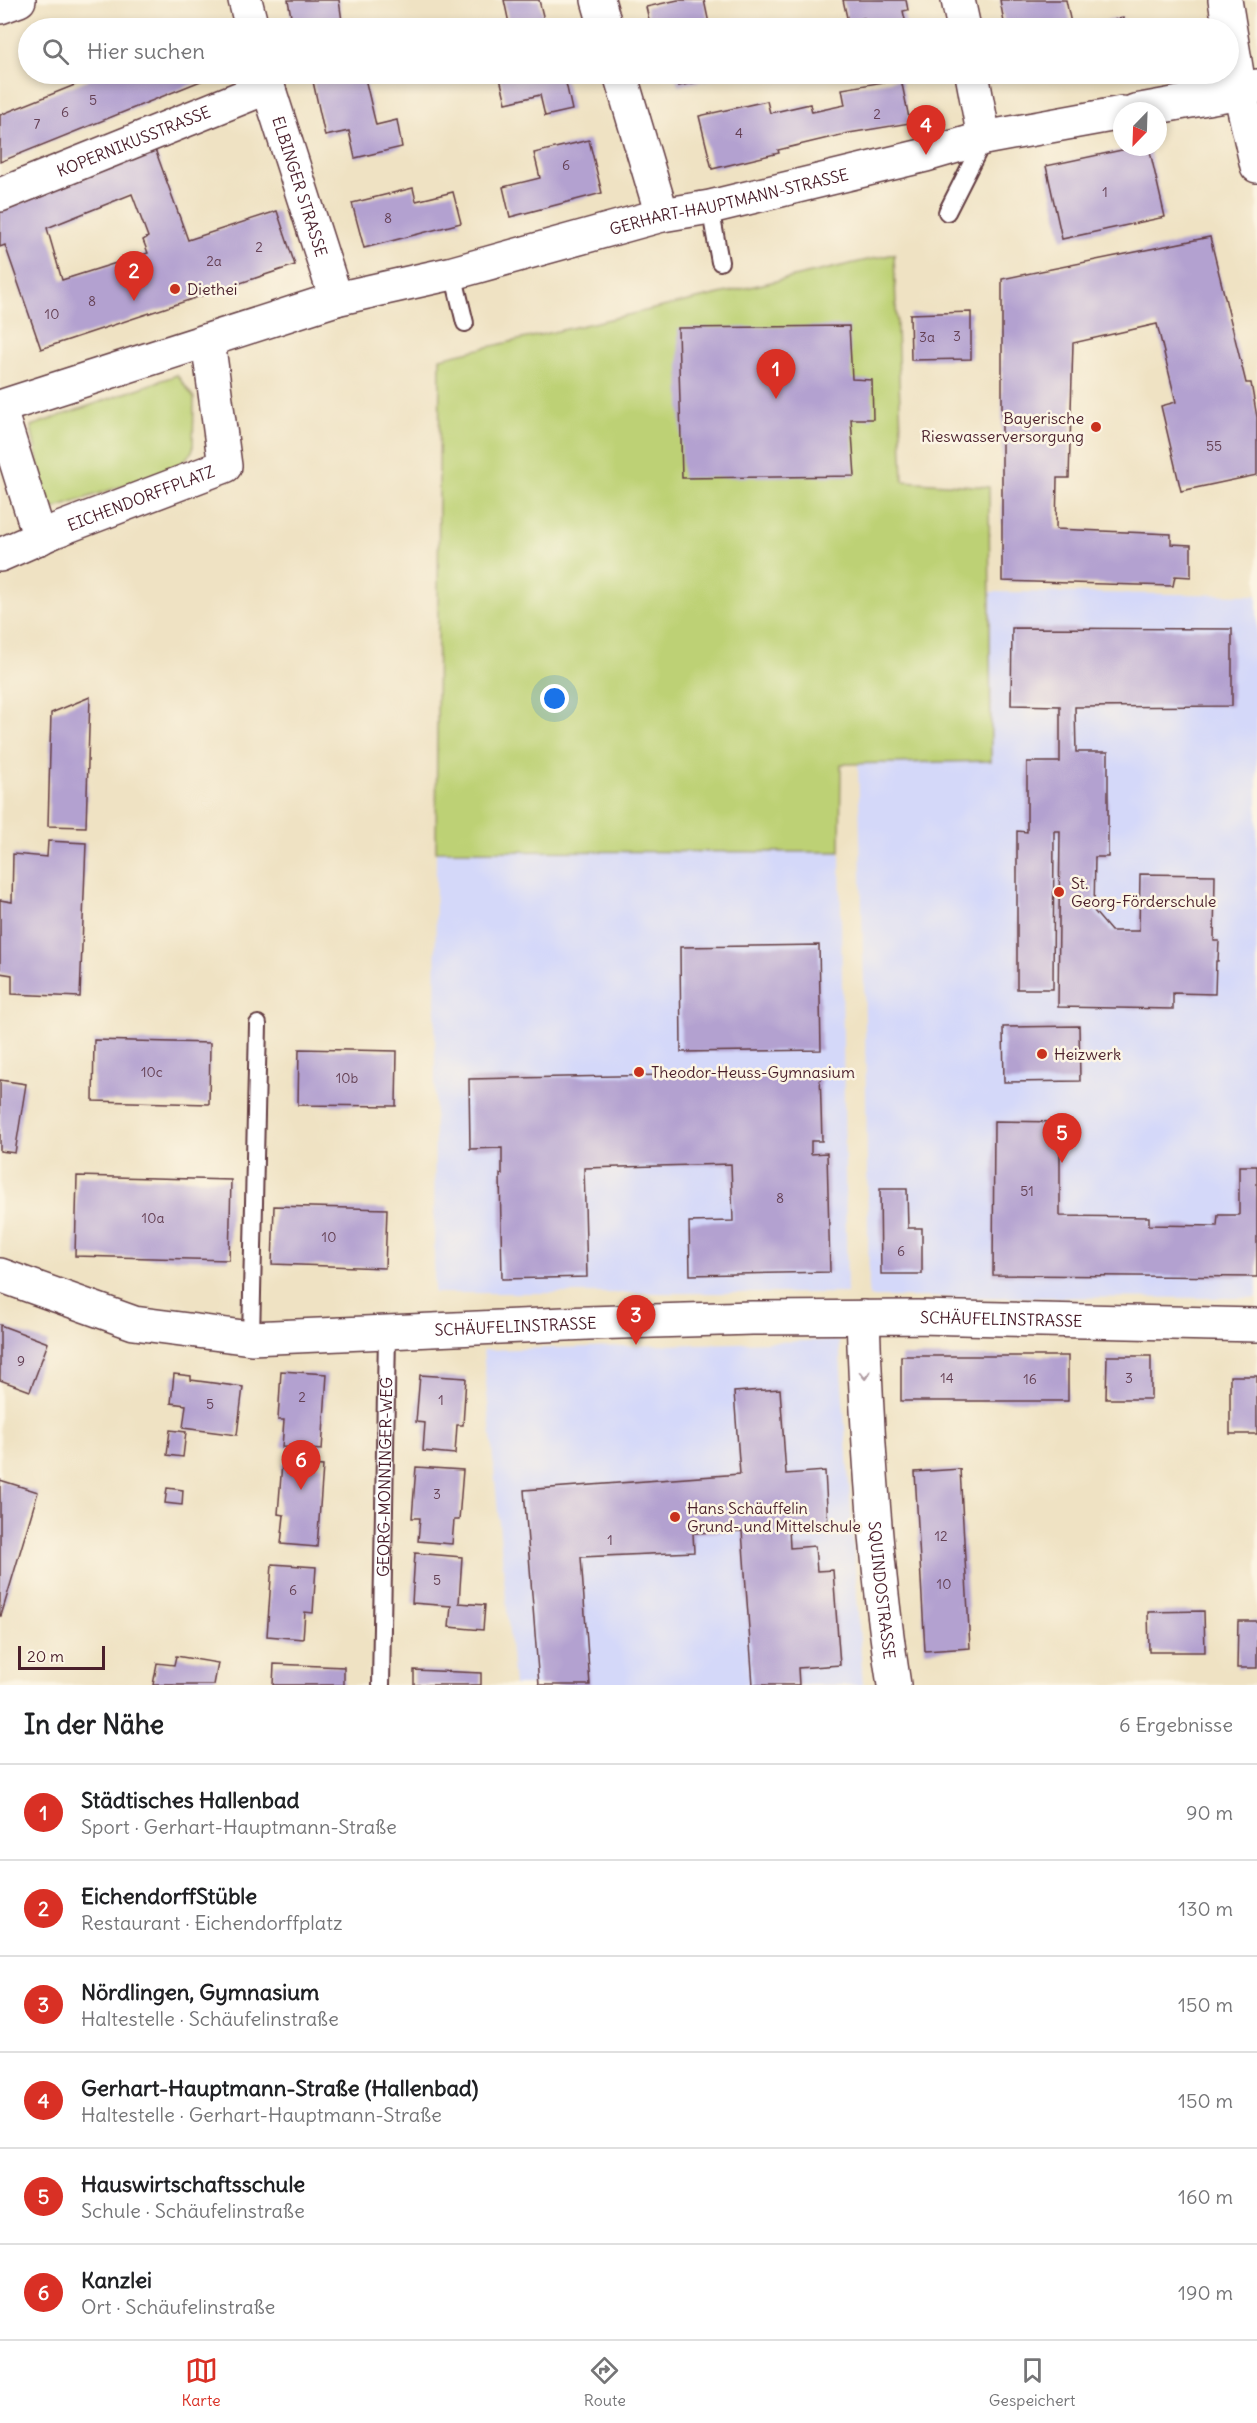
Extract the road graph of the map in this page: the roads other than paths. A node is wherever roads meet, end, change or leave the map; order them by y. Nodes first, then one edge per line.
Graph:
1 (19, 0) edge
2 (245, 0) edge
3 (598, 0) edge
4 (958, 0) edge
5 (1226, 0) edge
6 (0, 8) edge
7 (250, 18) edge
8 (603, 18) edge
9 (962, 18) edge
10 (1231, 18) edge
11 (1239, 50) edge
12 (257, 84) edge
13 (267, 84) edge
14 (623, 84) edge
15 (974, 84) edge
16 (1249, 89) edge
17 (1167, 105) edge
18 (1113, 115) edge
19 (984, 138) junction
20 (1257, 166) edge
21 (0, 195) edge
22 (710, 207) junction
23 (947, 212) dead end
24 (662, 215) junction
25 (720, 262) dead end
26 (453, 273) junction
27 (336, 299) junction
28 (465, 323) dead end
29 (208, 341) junction
30 (0, 408) edge
31 (19, 547) edge
32 (258, 1024) dead end
33 (0, 1275) edge
34 (863, 1317) junction
35 (1257, 1325) edge
36 (387, 1333) junction
37 (251, 1338) junction
38 (381, 1685) edge
39 (894, 1685) edge

1 - 6 street
2 - 7 street
3 - 8 street
4 - 9 street
5 - 10 street
11 - 16 street
12 - 21 street, KOPERNIKUSSTRASSE
13 - 27 street, ELBINGER STRASSE
14 - 24 street
15 - 19 street
16 - 17 street
16 - 20 street
18 - 19 street, GERHART-HAUPTMANN-STRASSE
19 - 22 street, GERHART-HAUPTMANN-STRASSE
19 - 23 lane
22 - 24 street, GERHART-HAUPTMANN-STRASSE
22 - 25 lane
24 - 26 street, GERHART-HAUPTMANN-STRASSE
26 - 27 street, GERHART-HAUPTMANN-STRASSE
26 - 28 lane
27 - 29 street, EICHENDORFFPLATZ
29 - 30 street, EICHENDORFFPLATZ
29 - 31 street, EICHENDORFFPLATZ
30 - 31 street, EICHENDORFFPLATZ
32 - 37 lane
33 - 37 street, SCHÄUFELINSTRASSE
34 - 35 street, SCHÄUFELINSTRASSE
34 - 36 street, SCHÄUFELINSTRASSE
34 -> 39 street, SQUINDOSTRASSE
36 - 37 street, SCHÄUFELINSTRASSE
36 - 38 lane, GEORG-MONNINGER-WEG

